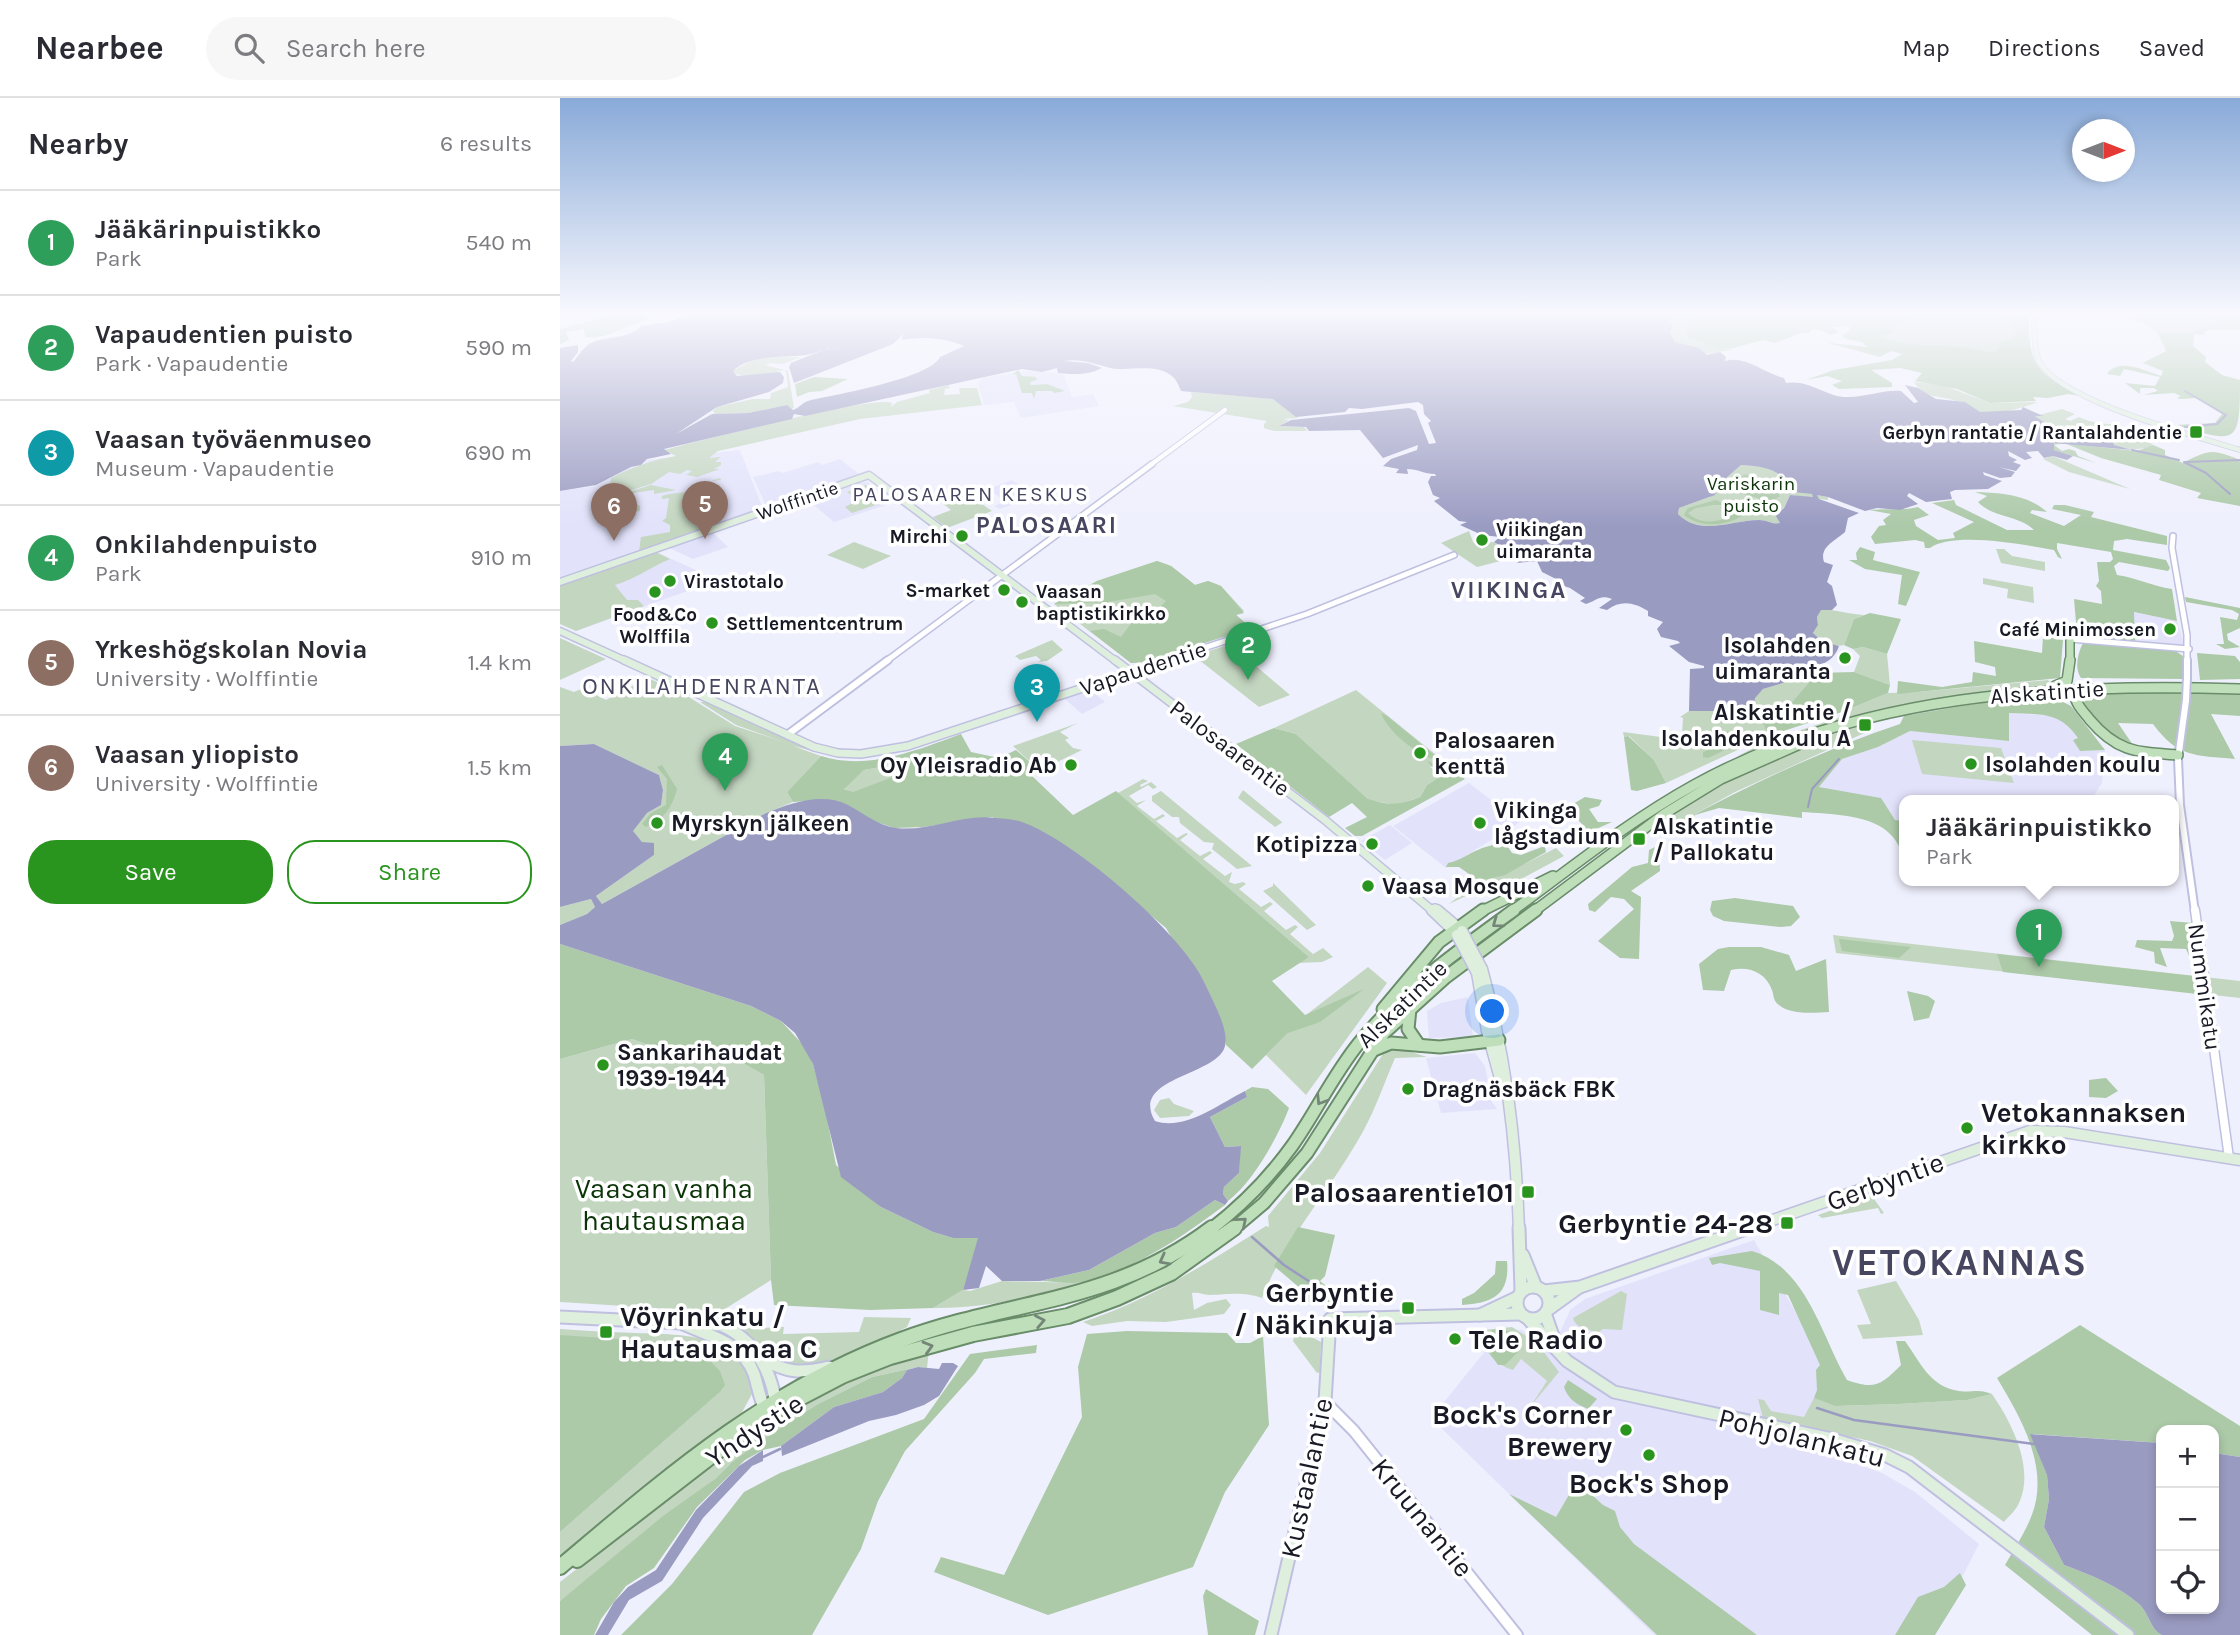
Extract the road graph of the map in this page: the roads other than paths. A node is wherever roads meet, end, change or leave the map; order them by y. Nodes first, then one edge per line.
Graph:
1 (2062, 384) edge
2 (1226, 410) dead end
3 (2240, 450) edge
4 (869, 475) joint
5 (2173, 536) dead end
6 (1454, 555) dead end
7 (1003, 575) junction
8 (562, 581) edge
9 (560, 631) edge
10 (2070, 639) joint
11 (2189, 649) junction
12 (2070, 671) junction
13 (1131, 672) junction
14 (2099, 687) junction
15 (2081, 688) junction
16 (2240, 689) edge
17 (1999, 694) junction
18 (1982, 698) junction
19 (2080, 708) junction
20 (1857, 722) junction
21 (786, 735) junction
22 (2178, 755) junction
23 (1571, 868) junction
24 (1455, 929) junction
25 (1410, 1007) junction
26 (1494, 1041) junction
27 (1358, 1043) junction
28 (1419, 1046) junction
29 (1371, 1052) junction
30 (2234, 1159) edge
31 (1521, 1249) junction
32 (1580, 1287) junction
33 (1540, 1289) junction
34 (1518, 1294) junction
35 (1548, 1312) junction
36 (560, 1317) edge
37 (1477, 1317) junction
38 (1525, 1317) junction
39 (683, 1324) junction
40 (946, 1326) joint
41 (973, 1334) joint
42 (1559, 1352) junction
43 (763, 1357) junction
44 (845, 1363) junction
45 (1325, 1402) junction
46 (772, 1406) junction
47 (560, 1567) edge
48 (560, 1573) edge
49 (1270, 1635) edge
50 (1517, 1635) edge
51 (2128, 1635) edge

1 - 3 main road
2 - 7 street
4 - 7 main road, Palosaarentie
4 - 8 main road, Wolffintie
5 - 11 street, Nummikatu
6 - 13 street, Vapaudentie
7 - 13 main road, Palosaarentie
7 - 21 street
9 - 21 main road, Vapaudentie
10 - 11 street
10 - 12 main road
11 - 22 street, Nummikatu, bridge
12 - 14 main road
12 - 17 main road
13 - 21 main road, Vapaudentie
13 - 24 main road, Palosaarentie
14 - 15 main road, Alskatintie
14 - 16 main road, Alskatintie
15 - 17 main road, Alskatintie
15 - 19 main road
17 - 18 main road, Alskatintie
18 - 19 main road
18 - 20 main road, Alskatintie
19 - 22 main road
20 - 23 main road, Alskatintie
20 - 25 main road, Alskatintie
22 - 30 street, Nummikatu
23 - 24 main road
23 -> 27 main road, Alskatintie
24 - 26 main road, Palosaarentie, bridge
24 - 27 main road
25 - 28 main road
25 - 29 main road, Alskatintie
26 - 28 main road
26 - 31 main road, Palosaarentie
27 -> 40 main road, Alskatintie
28 - 29 main road
41 -> 29 main road, Alskatintie
30 - 32 main road, Gerbyntie
31 - 33 main road, Palosaarentie
31 - 34 main road, Palosaarentie
32 - 33 main road, Gerbyntie
32 - 35 main road, Gerbyntie
33 - 34 main road
33 - 35 main road
34 - 37 main road
34 - 38 main road
35 - 38 main road
35 - 42 main road, Pohjolankatu
36 - 39 main road
37 - 38 main road
37 - 45 main road, Kustaalantie
38 - 42 main road, Pohjolankatu
39 - 43 main road
39 - 46 main road
40 - 44 main road, Yhdystie
46 -> 41 main road, Yhdystie
42 - 51 main road, Pohjolankatu
43 - 44 main road
43 - 46 main road
44 - 46 main road, Yhdystie
45 - 49 main road, Kustaalantie
45 - 50 street, Kruunantie
46 - 47 main road, Yhdystie
46 - 48 main road, Yhdystie

